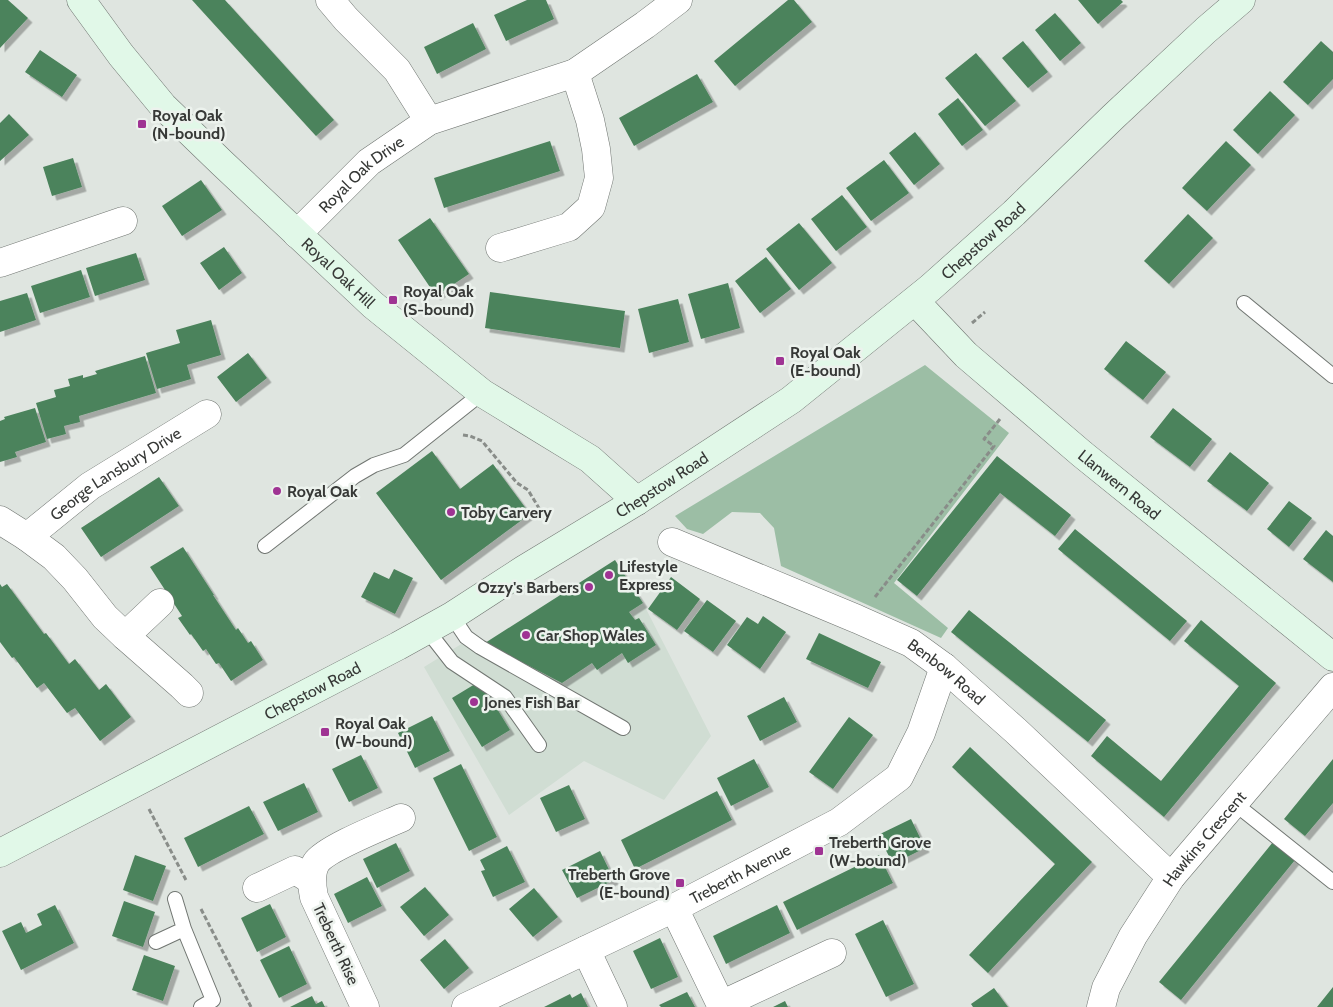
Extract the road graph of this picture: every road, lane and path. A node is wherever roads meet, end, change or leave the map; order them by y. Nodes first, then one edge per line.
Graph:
1 (81, 0) edge
2 (330, 0) edge
3 (678, 0) edge
4 (1240, 0) edge
5 (575, 73) junction
6 (429, 121) junction
7 (123, 221) dead end
8 (297, 234) junction
9 (500, 248) dead end
10 (0, 263) edge
11 (915, 301) junction
12 (1244, 304) dead end
13 (1333, 376) edge
14 (482, 393) junction
15 (1016, 397) junction
16 (207, 414) dead end
17 (436, 430) junction
18 (637, 500) junction
19 (0, 520) edge
20 (28, 537) junction
21 (672, 542) dead end
22 (265, 546) dead end
23 (562, 547) junction
24 (160, 603) dead end
25 (452, 616) junction
26 (857, 619) junction
27 (427, 630) junction
28 (125, 636) junction
29 (1333, 657) edge
30 (944, 667) junction
31 (1333, 687) edge
32 (189, 693) dead end
33 (623, 728) dead end
34 (539, 745) dead end
35 (1234, 803) junction
36 (401, 818) dead end
37 (0, 854) edge
38 (1171, 877) junction
39 (311, 880) junction
40 (1333, 882) edge
41 (256, 888) dead end
42 (175, 899) dead end
43 (674, 908) junction
44 (184, 929) junction
45 (156, 942) dead end
46 (586, 950) junction
47 (832, 953) dead end
48 (722, 1006) edge
49 (202, 1007) edge
50 (365, 1007) edge
51 (466, 1007) edge
52 (612, 1007) edge
53 (1101, 1007) edge

1 - 8 main road, Royal Oak Hill
2 - 6 street
3 - 5 street, Royal Oak Drive
4 - 11 main road, Chepstow Road
5 - 6 street, Royal Oak Drive
5 - 9 street
6 - 8 street, Royal Oak Drive
7 - 10 street
8 - 14 main road, Royal Oak Hill
11 - 15 main road, Llanwern Road
11 - 18 main road, Chepstow Road
12 - 13 lane
14 - 17 lane
14 - 18 main road, Royal Oak Hill
15 - 26 path
15 - 29 main road, Llanwern Road
16 - 20 street, George Lansbury Drive
17 - 22 lane
17 - 23 path
18 - 23 main road, Chepstow Road
19 - 20 street
20 - 28 street
21 - 26 street, Benbow Road
23 - 25 main road, Chepstow Road
24 - 28 street
25 - 27 main road, Chepstow Road
25 - 33 lane
26 - 30 street, Benbow Road
27 - 34 lane
27 - 37 main road, Chepstow Road
28 - 32 street
30 - 38 street, Benbow Road
30 - 43 street, Treberth Avenue
31 - 35 street, Hawkins Crescent
35 - 38 street, Hawkins Crescent
35 - 40 lane
36 - 39 street
38 - 53 street, Hawkins Crescent
39 - 41 street
39 - 50 street, Treberth Rise
42 - 44 lane
43 - 46 street, Treberth Avenue
43 - 48 street
44 - 45 lane
44 - 49 lane
46 - 51 street, Treberth Avenue
46 - 52 street
47 - 48 street

